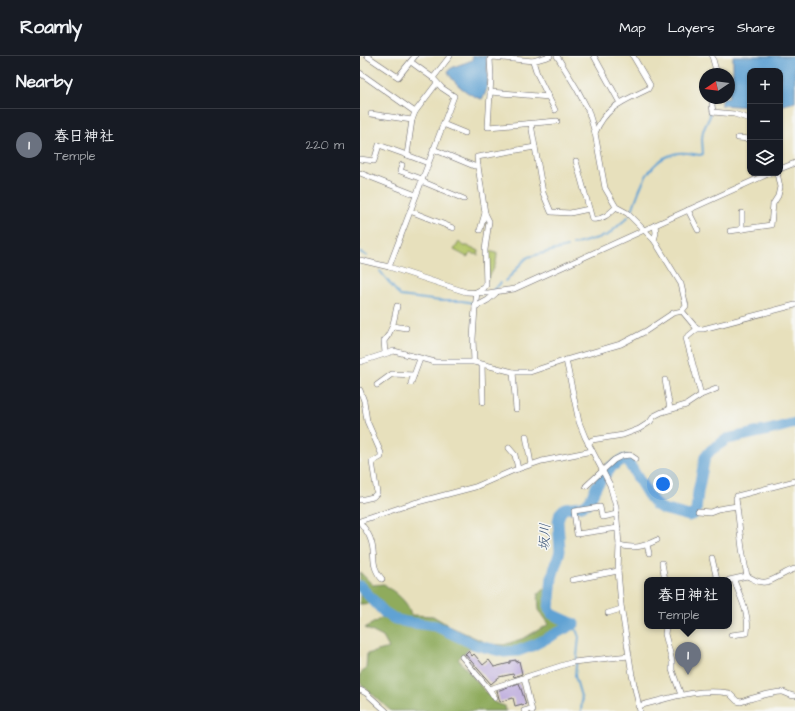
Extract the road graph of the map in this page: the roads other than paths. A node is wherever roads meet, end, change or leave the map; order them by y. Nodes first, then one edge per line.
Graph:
1 (367, 56) edge
2 (415, 56) edge
3 (450, 56) edge
4 (550, 56) edge
5 (557, 56) edge
6 (594, 56) edge
7 (632, 56) edge
8 (712, 56) edge
9 (512, 57) edge
10 (376, 58) edge
11 (534, 61) junction
12 (411, 62) junction
13 (715, 68) edge
14 (360, 73) edge
15 (433, 78) junction
16 (437, 83) junction
17 (490, 92) junction
18 (549, 97) junction
19 (620, 103) junction
20 (712, 104) edge
21 (555, 110) dead end
22 (415, 112) junction
23 (371, 114) dead end
24 (747, 118) edge
25 (412, 120) junction
26 (557, 121) dead end
27 (444, 124) junction
28 (531, 124) junction
29 (465, 133) dead end
30 (595, 133) junction
31 (738, 138) dead end
32 (747, 138) edge
33 (535, 147) junction
34 (433, 150) junction
35 (407, 154) junction
36 (360, 159) edge
37 (576, 161) dead end
38 (428, 163) junction
39 (795, 163) edge
40 (402, 164) dead end
41 (478, 166) junction
42 (783, 168) edge
43 (360, 173) edge
44 (763, 176) edge
45 (778, 176) edge
46 (422, 180) junction
47 (416, 195) junction
48 (464, 199) dead end
49 (616, 207) junction
50 (589, 209) junction
51 (688, 210) junction
52 (410, 211) junction
53 (485, 213) junction
54 (742, 213) dead end
55 (482, 224) junction
56 (655, 224) junction
57 (488, 227) junction
58 (453, 228) dead end
59 (742, 229) junction
60 (480, 230) dead end
61 (644, 230) junction
62 (698, 230) dead end
63 (730, 231) dead end
64 (654, 240) junction
65 (360, 260) edge
66 (389, 267) junction
67 (476, 293) junction
68 (496, 293) junction
69 (795, 305) edge
70 (397, 306) dead end
71 (475, 307) junction
72 (682, 311) junction
73 (393, 326) junction
74 (406, 328) dead end
75 (697, 328) junction
76 (385, 353) junction
77 (420, 359) junction
78 (566, 360) junction
79 (360, 362) edge
80 (474, 362) junction
81 (482, 365) junction
82 (513, 372) junction
83 (414, 375) junction
84 (665, 380) dead end
85 (411, 383) dead end
86 (377, 385) dead end
87 (360, 390) edge
88 (716, 390) dead end
89 (701, 395) junction
90 (484, 402) dead end
91 (516, 409) dead end
92 (670, 409) junction
93 (526, 436) dead end
94 (588, 444) junction
95 (508, 448) dead end
96 (592, 451) junction
97 (636, 459) dead end
98 (531, 464) junction
99 (518, 469) junction
100 (603, 473) junction
101 (795, 481) edge
102 (586, 486) dead end
103 (360, 500) edge
104 (737, 506) junction
105 (698, 510) dead end
106 (617, 514) junction
107 (360, 521) edge
108 (618, 528) junction
109 (657, 540) dead end
110 (619, 545) junction
111 (646, 545) junction
112 (648, 553) dead end
113 (712, 558) dead end
114 (662, 563) dead end
115 (795, 569) edge
116 (618, 571) junction
117 (747, 576) junction
118 (664, 577) edge
119 (716, 577) edge
120 (382, 579) dead end
121 (572, 580) dead end
122 (732, 580) edge
123 (732, 582) edge
124 (621, 609) junction
125 (608, 613) dead end
126 (666, 629) edge
127 (731, 635) dead end
128 (629, 656) junction
129 (462, 657) dead end
130 (524, 678) junction
131 (489, 689) junction
132 (360, 690) edge
133 (681, 695) junction
134 (795, 696) edge
135 (496, 698) dead end
136 (639, 708) edge
137 (531, 710) edge
138 (386, 711) edge
139 (524, 711) edge

1 - 10 street
2 - 12 street
3 - 15 street
4 - 11 street
5 - 30 street
6 - 19 street
7 - 19 street
8 - 13 street
9 - 11 street
9 - 17 street
10 - 12 street
11 - 18 street
12 - 15 street
14 - 22 street
15 - 16 street
16 - 22 street
16 - 27 street
17 - 18 street
17 - 28 street
18 - 21 street
19 - 30 street
20 - 24 street
22 - 25 street
23 - 25 street
25 - 35 street
26 - 28 street
27 - 29 street
27 - 34 street
28 - 33 street
30 - 49 street
31 - 32 street
33 - 41 street
33 - 50 street
34 - 38 street
34 - 41 street
35 - 36 street
35 - 38 street
37 - 50 street
38 - 46 street
39 - 42 street
40 - 46 street
41 - 53 street
43 - 47 street
44 - 51 street
45 - 59 street
46 - 47 street
46 - 48 street
47 - 52 street
49 - 50 street
49 - 61 street
51 - 56 street
51 - 62 street
52 - 58 street
52 - 66 street
53 - 55 street
53 - 57 street
54 - 59 street
55 - 57 street
55 - 60 street
56 - 61 street
56 - 64 street
57 - 67 street
59 - 63 street
61 - 64 street
61 - 68 street
64 - 72 street
65 - 66 street
66 - 67 street
67 - 68 street
67 - 71 street
68 - 71 street
69 - 75 street
70 - 73 street
71 - 80 street
72 - 75 street
72 - 78 street
73 - 74 street
73 - 76 street
75 - 89 street
76 - 77 street
76 - 79 street
77 - 80 street
77 - 83 street
78 - 82 street
78 - 94 street
80 - 81 street
81 - 82 street
81 - 90 street
82 - 91 street
83 - 85 street
83 - 86 street
84 - 92 street
87 - 103 street
88 - 89 street
89 - 92 street
92 - 94 street
93 - 98 street
94 - 96 street
95 - 99 street
96 - 98 street
96 - 100 street
97 - 100 street
98 - 99 street
99 - 107 street
100 - 102 street
100 - 106 street
101 - 104 street
104 - 105 street
104 - 117 street
106 - 108 street
106 - 108 street
107 - 120 street
108 - 110 street
109 - 111 street
110 - 111 street
110 - 116 street
111 - 112 street
113 - 119 street
114 - 118 street
115 - 117 street
116 - 121 street
116 - 124 street
117 - 122 street
123 - 127 street
124 - 125 street
124 - 128 street
126 - 133 street
128 - 130 street
128 - 136 street
129 - 131 street
130 - 131 street
130 - 137 street
131 - 135 street
132 - 138 street
133 - 134 street
133 - 136 street
137 - 139 street

